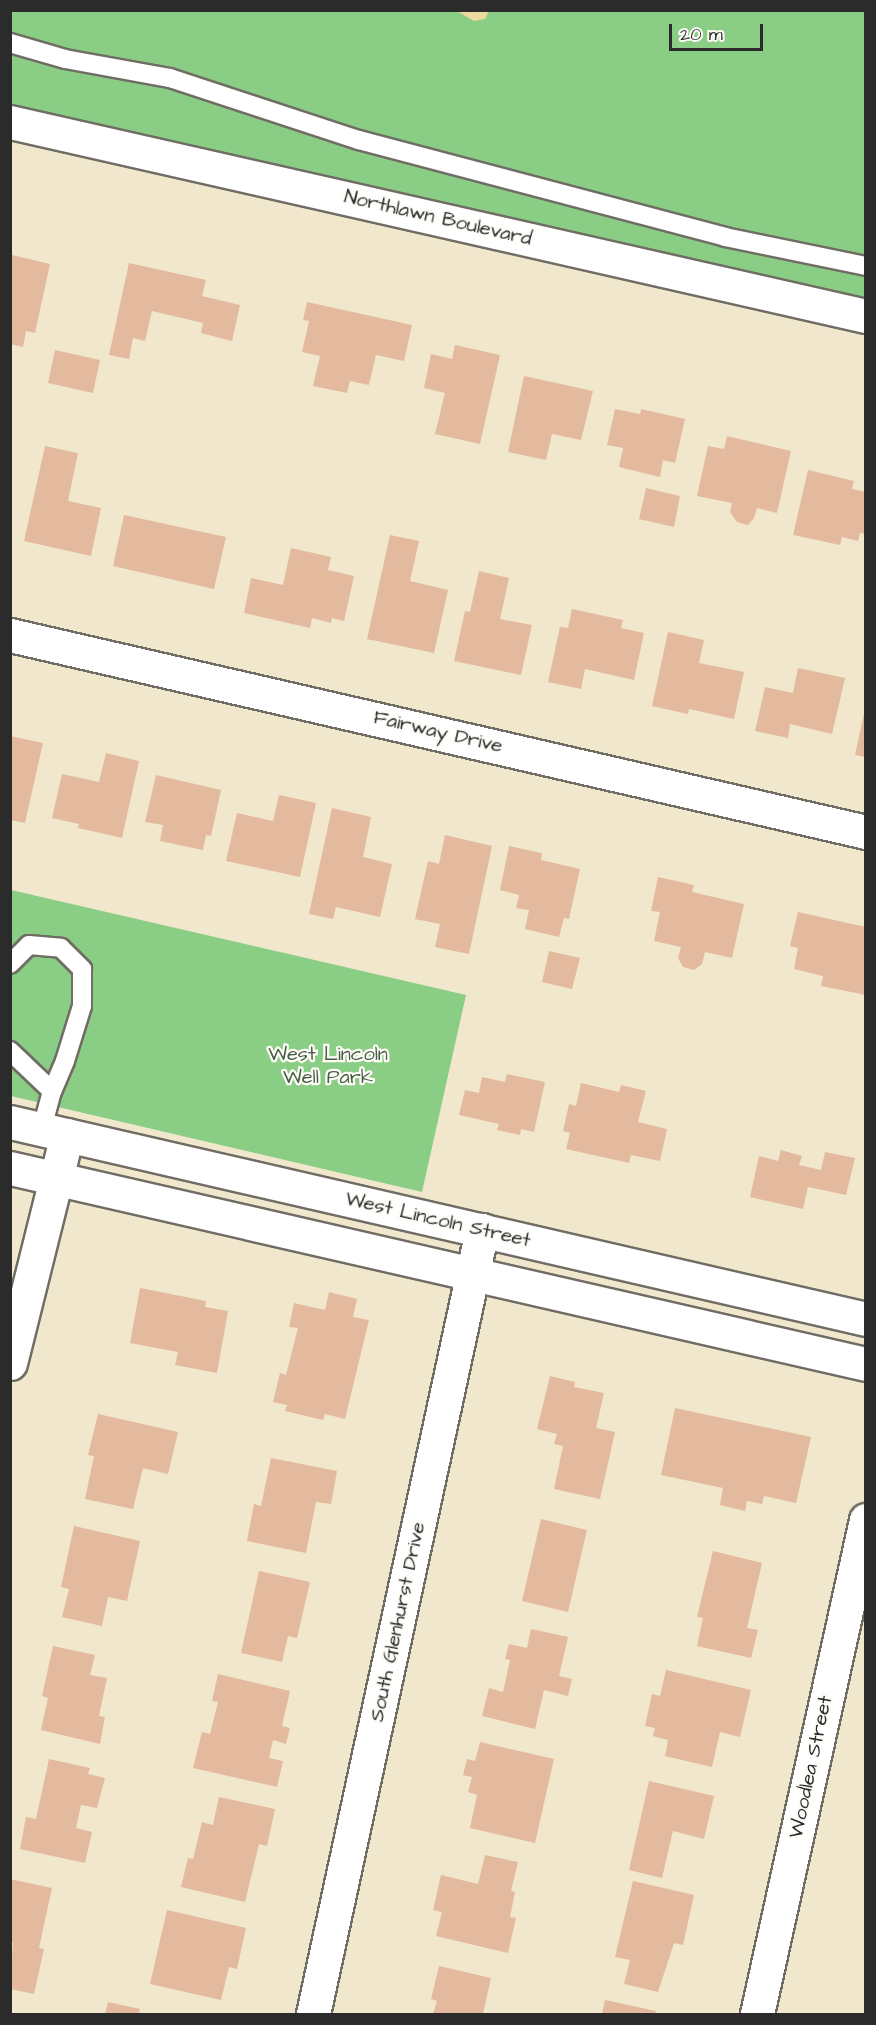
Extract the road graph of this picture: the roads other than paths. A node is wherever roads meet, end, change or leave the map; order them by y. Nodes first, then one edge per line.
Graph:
1 (10, 43) edge
2 (10, 122) edge
3 (866, 266) edge
4 (866, 316) edge
5 (10, 635) edge
6 (866, 832) edge
7 (10, 964) edge
8 (10, 1051) edge
9 (52, 1092) junction
10 (10, 1122) edge
11 (54, 1132) junction
12 (10, 1168) edge
13 (57, 1178) junction
14 (482, 1230) junction
15 (472, 1272) junction
16 (866, 1320) edge
17 (10, 1363) edge
18 (866, 1364) edge
19 (866, 1520) edge
20 (314, 2014) edge
21 (757, 2014) edge

1 - 3 lane
2 - 4 street, Northlawn Boulevard
5 - 6 street, Fairway Drive
7 - 9 lane
8 - 9 lane
9 - 11 lane
10 - 11 street, West Lincoln Street
11 - 13 street
11 - 14 street, West Lincoln Street
12 - 13 street
13 - 15 street
13 - 17 street
14 - 15 street, South Glenhurst Drive
14 - 16 street, West Lincoln Street
15 - 18 street
15 - 20 street, South Glenhurst Drive
19 - 21 street, Woodlea Street

